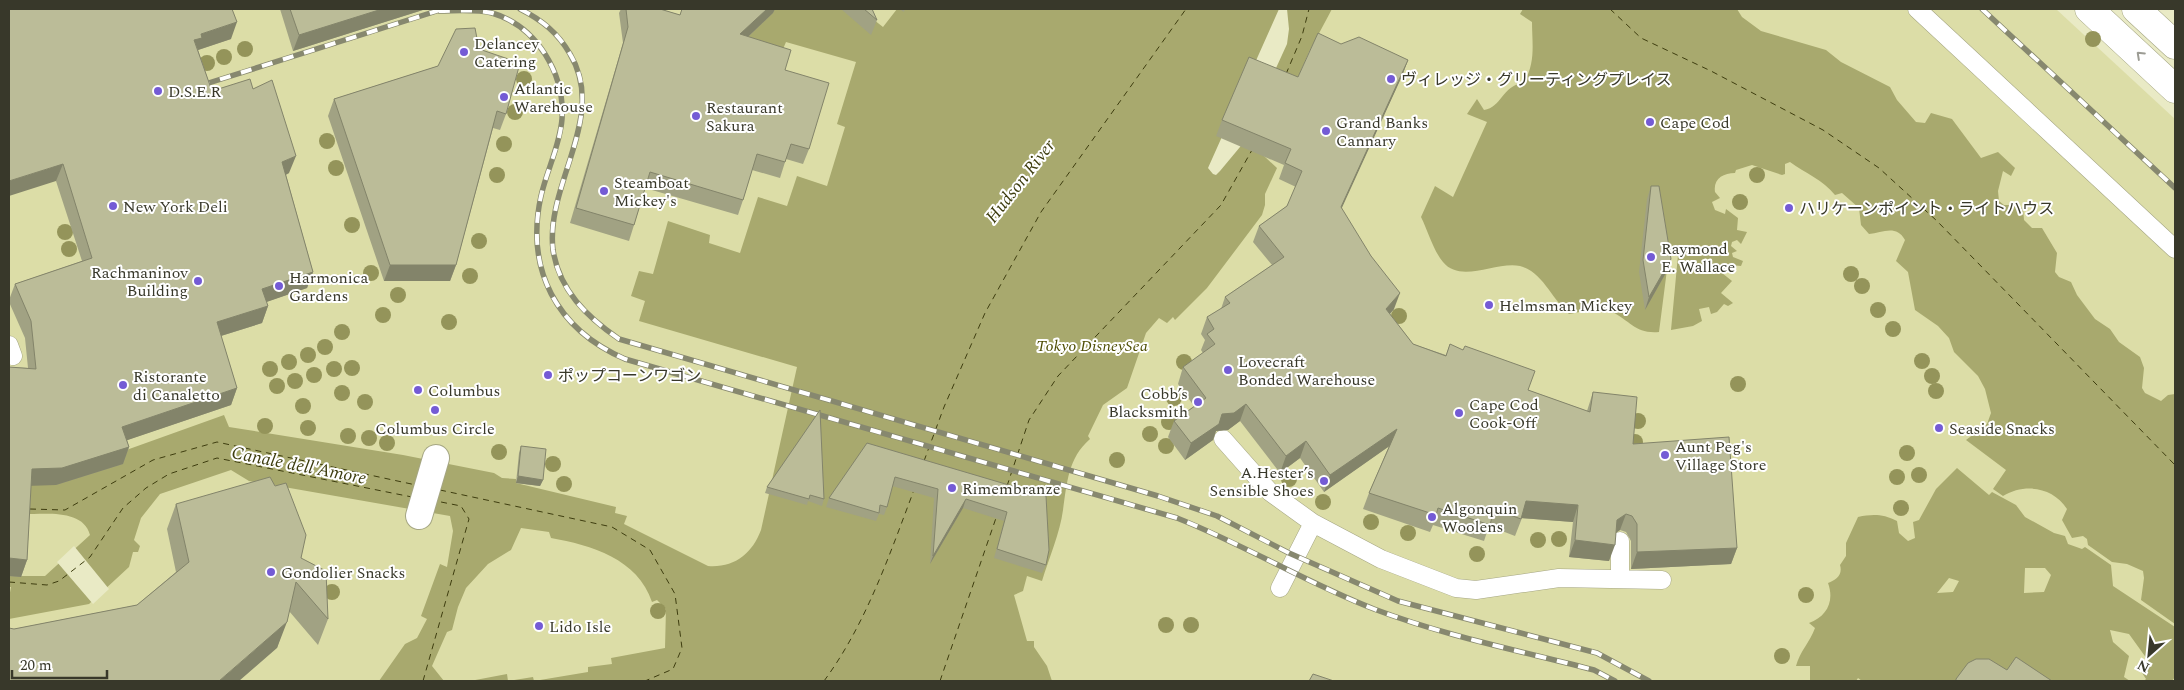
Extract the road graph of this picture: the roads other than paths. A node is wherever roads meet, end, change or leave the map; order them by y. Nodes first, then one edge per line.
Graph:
1 (1917, 9) edge
2 (2089, 9) edge
3 (2136, 9) edge
4 (2175, 46) edge
5 (2175, 89) edge
6 (2175, 249) edge
7 (1223, 440) dead end
8 (436, 458) dead end
9 (419, 516) dead end
10 (1313, 523) junction
11 (1620, 541) dead end
12 (1620, 579) junction
13 (1662, 580) dead end
14 (1280, 588) dead end

1 - 6 lane
5 -> 2 street
3 - 4 street
7 - 10 lane
8 - 9 street
10 - 12 lane
10 - 14 lane
11 - 12 lane
12 - 13 lane

